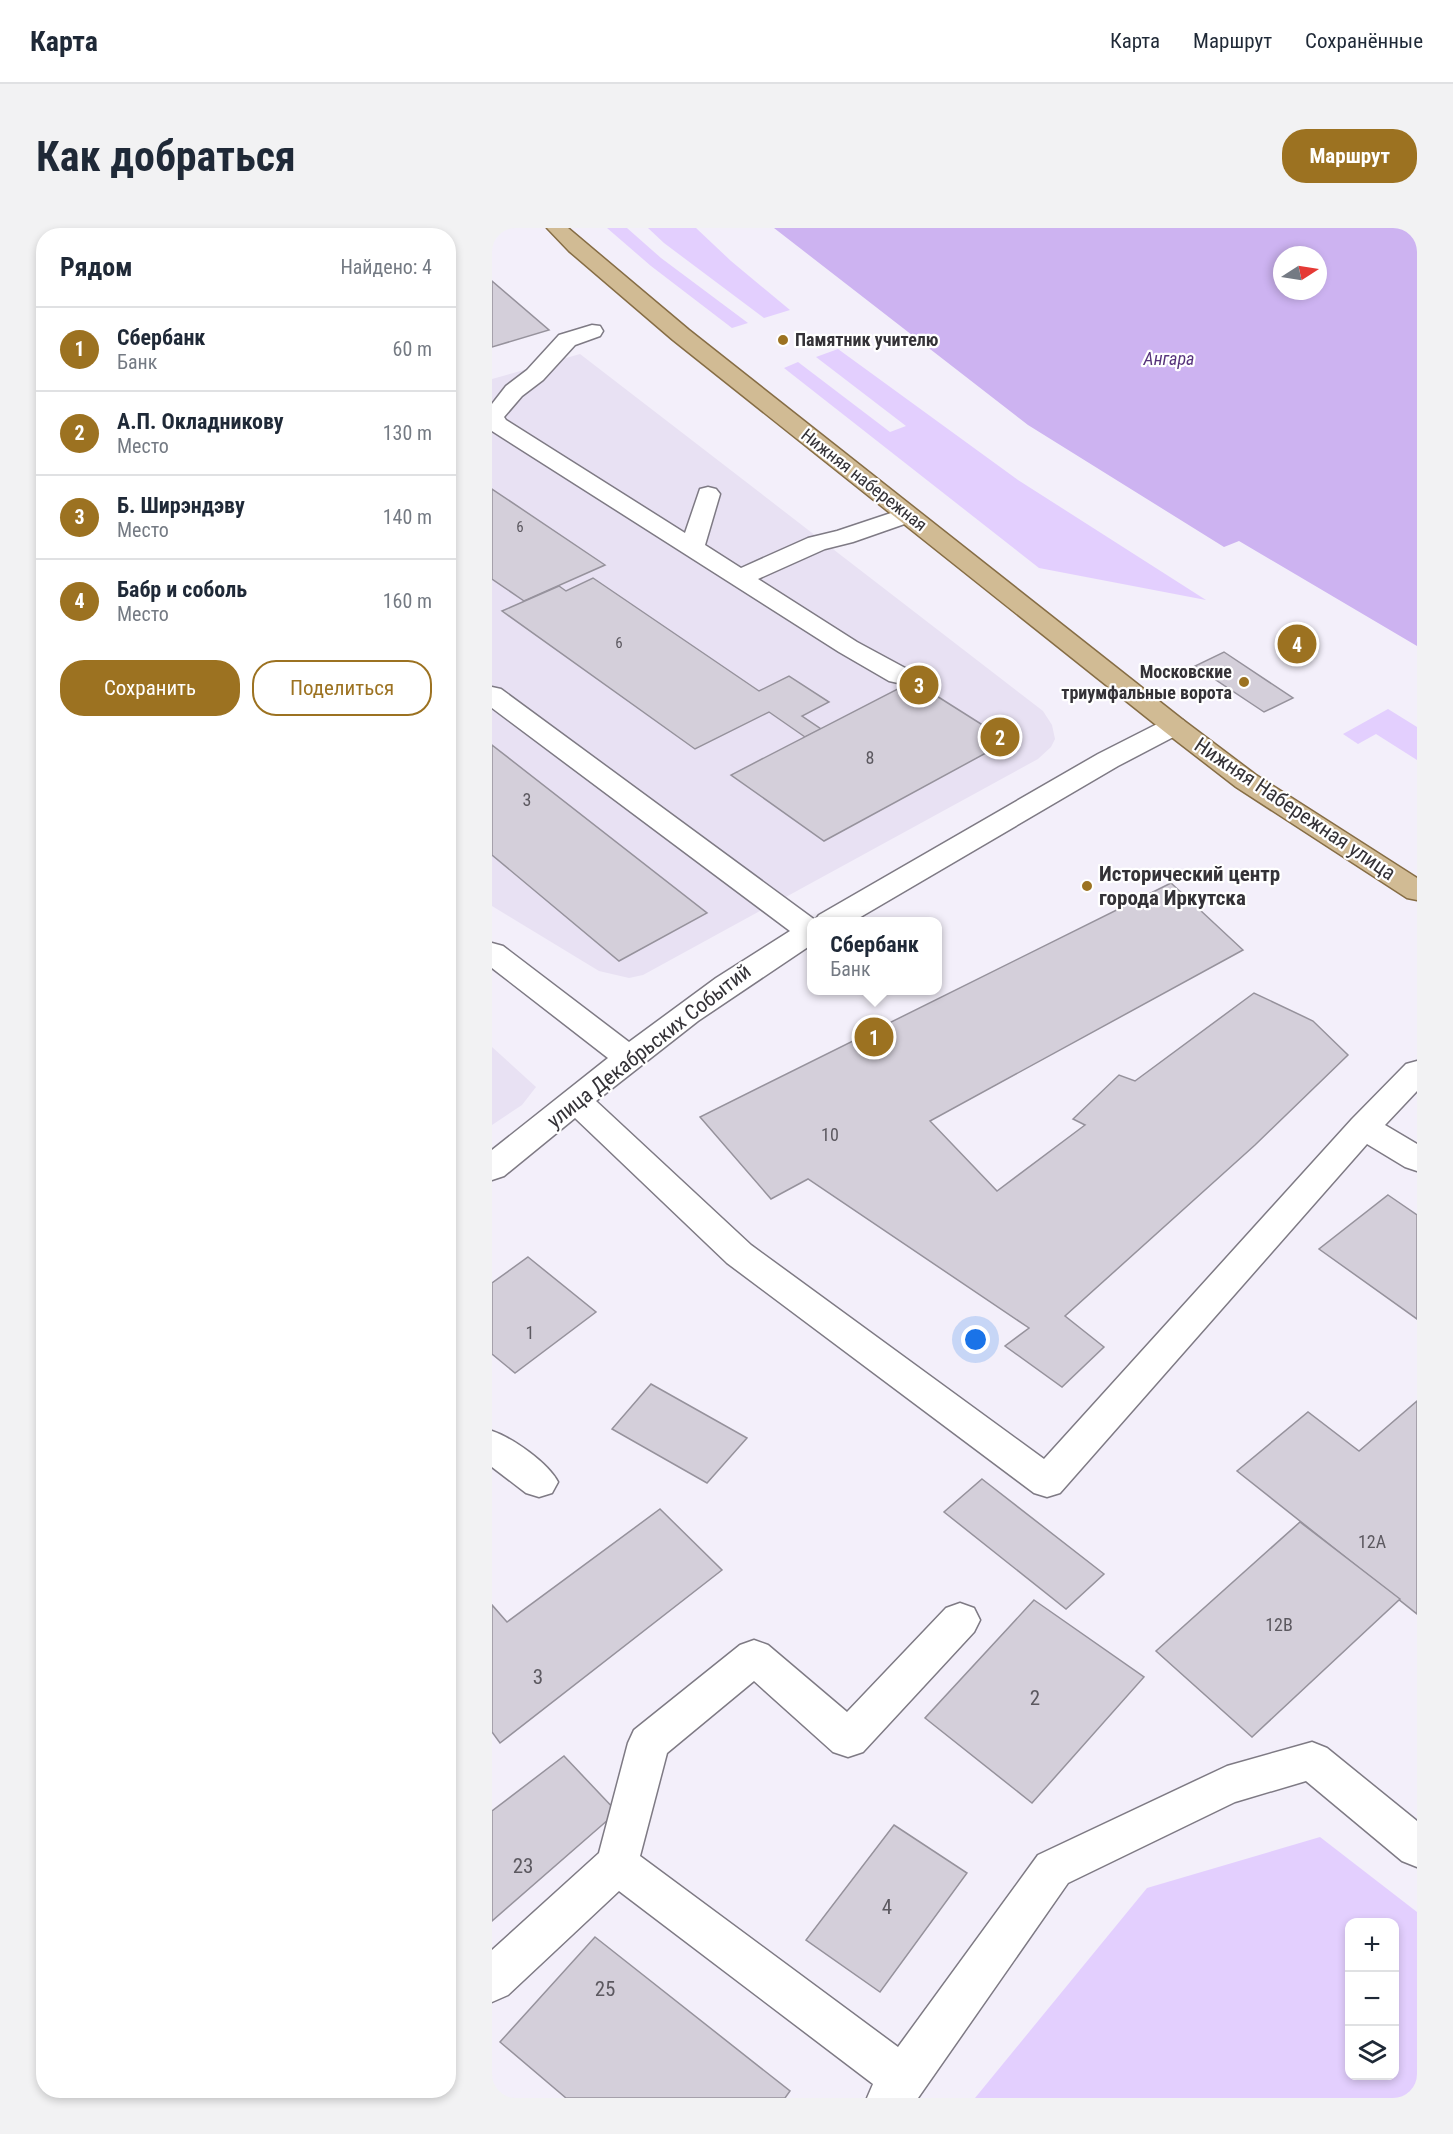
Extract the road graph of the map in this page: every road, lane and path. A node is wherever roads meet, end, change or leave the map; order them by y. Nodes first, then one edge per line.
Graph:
1 (557, 228) edge
2 (592, 331) dead end
3 (708, 494) dead end
4 (908, 515) junction
5 (692, 548) junction
6 (740, 578) junction
7 (898, 675) dead end
8 (492, 695) edge
9 (1174, 726) junction
10 (1417, 891) edge
11 (836, 917) edge
12 (807, 929) edge
13 (807, 934) edge
14 (492, 953) edge
15 (627, 1058) junction
16 (1417, 1072) edge
17 (576, 1101) junction
18 (1363, 1126) junction
19 (1417, 1159) edge
20 (492, 1168) edge
21 (492, 1446) edge
22 (539, 1482) dead end
23 (960, 1620) dead end
24 (1417, 1847) edge
25 (617, 1864) junction
26 (492, 1980) edge
27 (897, 2089) edge

1 - 4 main road, Нижняя набережная
2 - 5 street
3 - 5 street
4 - 6 street
4 - 9 main road, Нижняя набережная
5 - 6 street
6 - 7 street
8 - 12 street
9 - 10 main road, Нижняя Набережная улица
9 - 11 street
13 - 15 street, улица Декабрьских Событий
14 - 15 street
15 - 17 street, улица Декабрьских Событий
16 - 18 street
17 - 18 street
17 - 20 street, улица Декабрьских Событий
18 - 19 street
21 - 22 street
23 - 25 street
24 - 27 street
25 - 26 street
25 - 27 street

